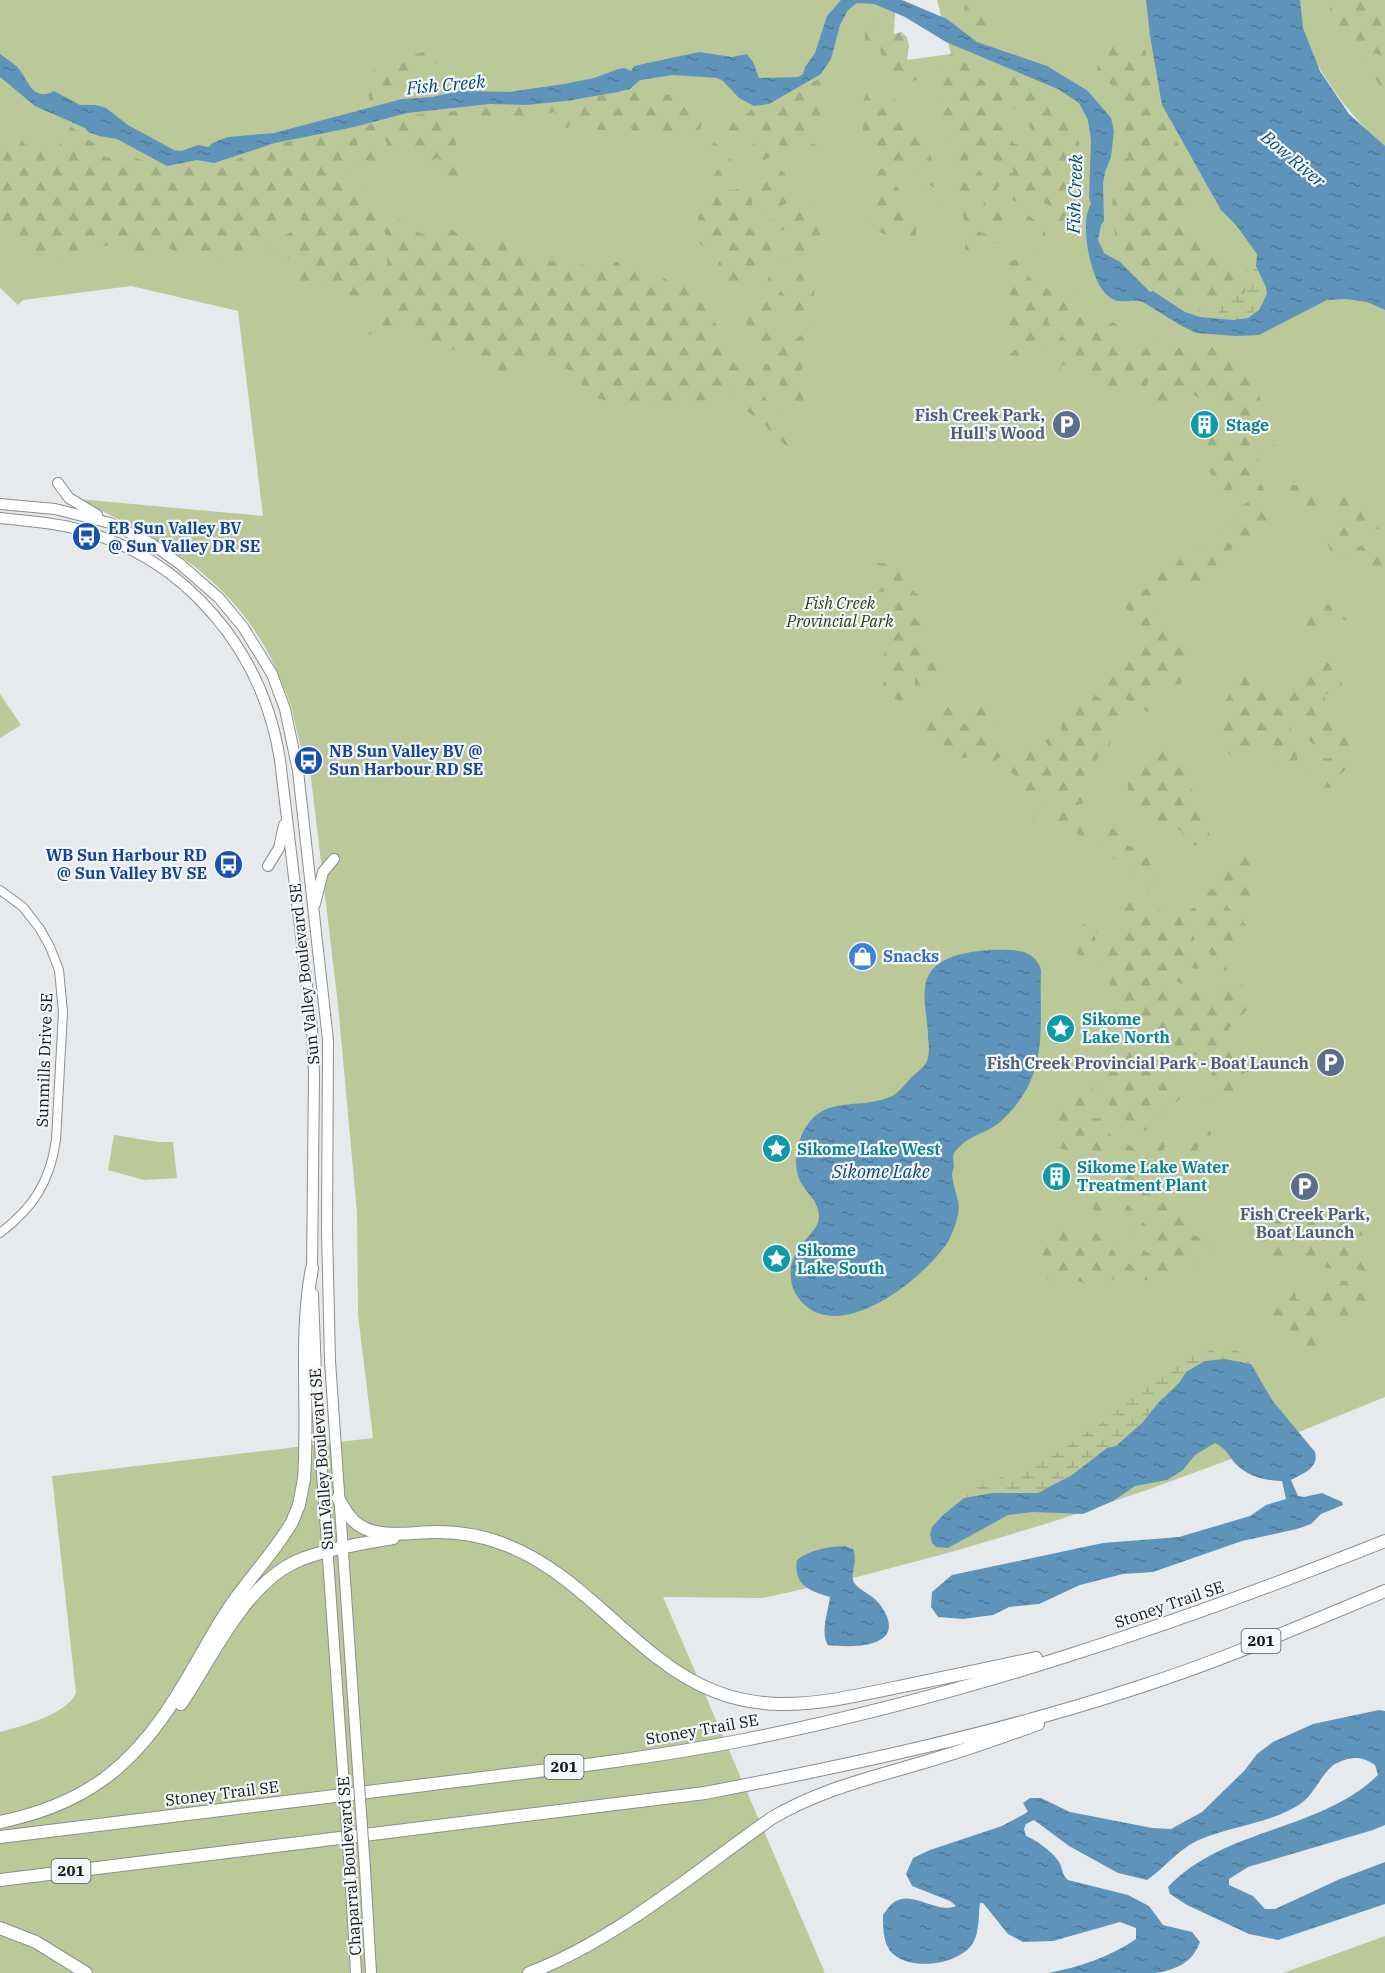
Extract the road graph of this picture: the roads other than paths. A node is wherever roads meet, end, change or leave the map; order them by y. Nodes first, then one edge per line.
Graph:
1 (58, 483) dead end
2 (0, 504) edge
3 (0, 518) edge
4 (110, 524) junction
5 (286, 810) junction
6 (334, 859) dead end
7 (268, 866) dead end
8 (0, 890) edge
9 (314, 916) junction
10 (0, 1233) edge
11 (312, 1268) junction
12 (338, 1498) junction
13 (421, 1532) junction
14 (1385, 1541) edge
15 (342, 1549) junction
16 (327, 1552) junction
17 (1385, 1591) edge
18 (1118, 1640) junction
19 (1136, 1688) junction
20 (357, 1756) joint
21 (342, 1758) joint
22 (114, 1773) junction
23 (0, 1822) edge
24 (0, 1837) edge
25 (0, 1880) edge
26 (628, 1920) junction
27 (0, 1928) edge
28 (44, 1947) junction
29 (79, 1973) edge
30 (86, 1973) edge
31 (356, 1973) edge
32 (371, 1973) edge
33 (529, 1973) edge
34 (548, 1973) edge

1 - 4 main road
2 - 4 main road, Sun Valley Boulevard SE
3 - 5 main road, Sun Valley Boulevard SE
4 - 9 main road, Sun Valley Boulevard SE
5 - 7 main road
5 - 11 main road, Sun Valley Boulevard SE
6 - 9 main road
8 - 10 street, Sunmills Drive SE
9 - 12 main road, Sun Valley Boulevard SE
11 - 16 main road, Sun Valley Boulevard SE
11 - 22 highway
12 - 13 highway
12 - 15 main road, Sun Valley Boulevard SE
13 - 15 highway
13 - 18 highway
14 - 18 highway, Stoney Trail SE / 201
15 - 16 highway
15 - 20 main road, Sun Valley Boulevard SE
16 - 21 main road, Sun Valley Boulevard SE
16 - 22 highway
17 - 19 highway, 201
18 - 24 highway, Stoney Trail SE / 201
19 - 25 highway, 201
19 - 26 highway
20 - 32 main road, Chaparral Boulevard SE, bridge
21 - 31 main road, Chaparral Boulevard SE, bridge
22 - 23 highway
26 - 33 highway
26 - 34 highway
27 - 28 highway
28 - 29 highway
28 - 30 highway

